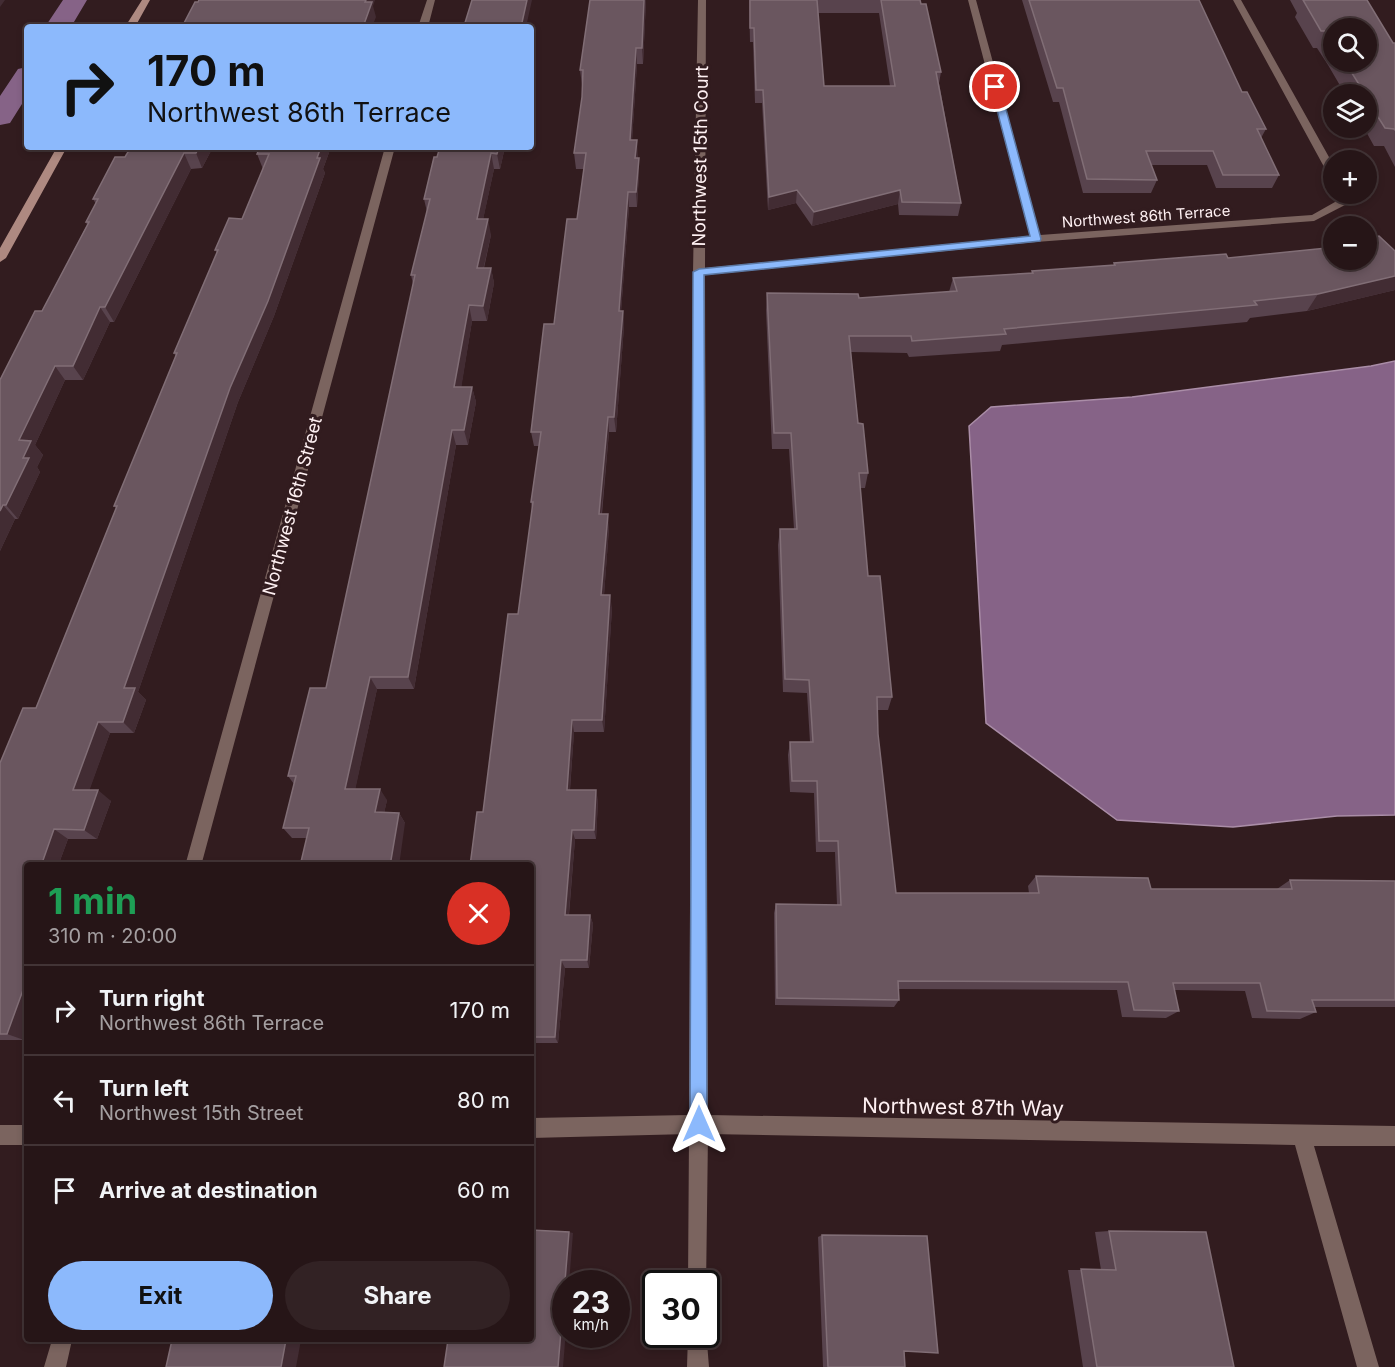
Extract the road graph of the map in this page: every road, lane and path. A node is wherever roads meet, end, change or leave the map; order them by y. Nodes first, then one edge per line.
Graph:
1 (146, 0) edge
2 (431, 0) edge
3 (702, 0) edge
4 (972, 0) edge
5 (1237, 0) edge
6 (132, 24) edge
7 (424, 24) edge
8 (60, 150) edge
9 (389, 150) edge
10 (1323, 156) edge
11 (1332, 204) edge
12 (1036, 239) junction
13 (0, 258) edge
14 (699, 272) junction
15 (194, 862) edge
16 (699, 1124) junction
17 (534, 1128) edge
18 (0, 1134) edge
19 (24, 1135) edge
20 (1302, 1136) junction
21 (1395, 1136) edge
22 (698, 1270) edge
23 (61, 1342) edge
24 (698, 1348) edge
25 (55, 1367) edge
26 (698, 1367) edge
27 (1368, 1367) edge

1 - 6 street
2 - 7 street
3 - 14 street, Northwest 15th Court
4 - 12 street
5 - 10 street
8 - 13 street
9 - 15 street, Northwest 16th Street
11 - 12 street, Northwest 86th Terrace
12 - 14 street, Northwest 86th Terrace
14 - 16 street, Northwest 15th Court
16 - 17 street, Northwest 87th Way
16 - 20 street, Northwest 87th Way
16 - 22 street, Northwest 15th Court
18 - 19 street
20 - 21 street, Northwest 87th Way
20 - 27 street
23 - 25 street
24 - 26 street

